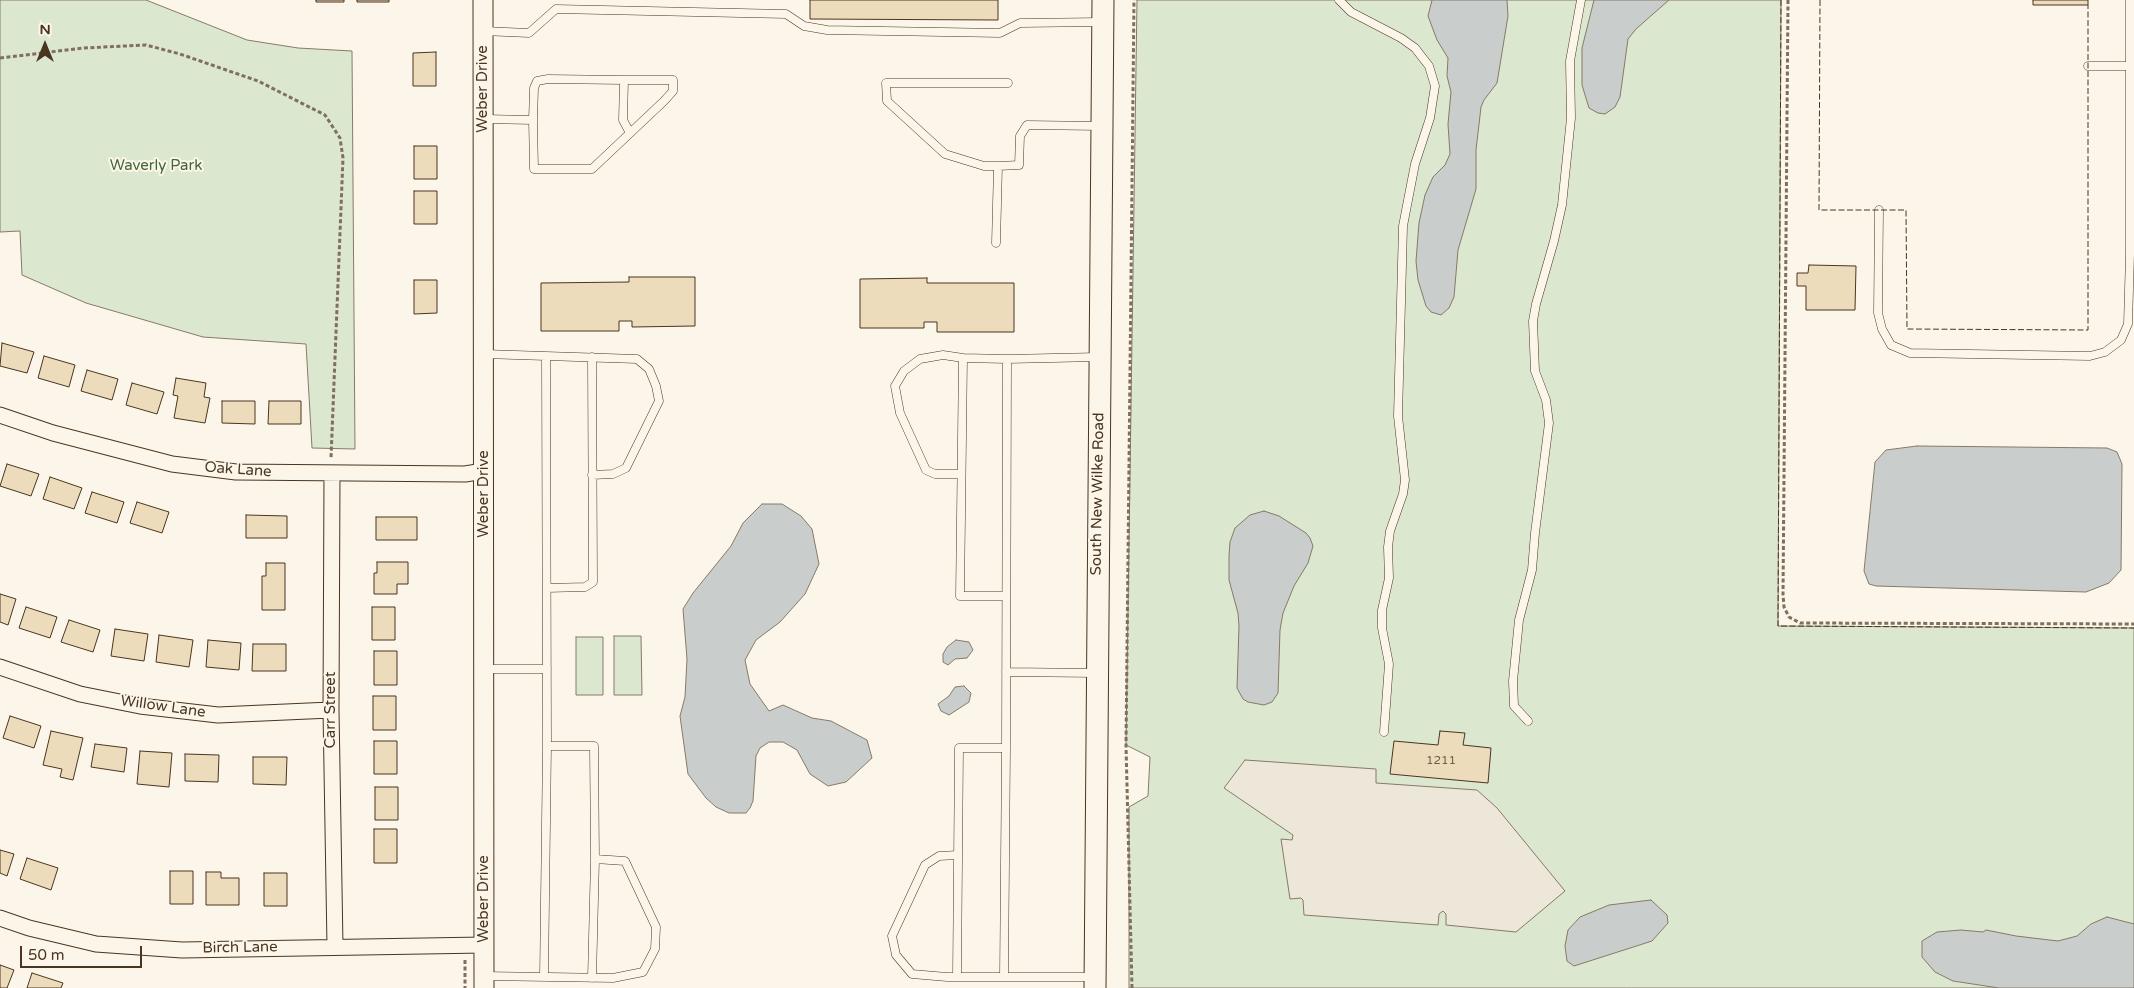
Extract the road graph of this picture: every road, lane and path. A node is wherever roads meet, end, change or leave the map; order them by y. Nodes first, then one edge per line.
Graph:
1 (483, 0) edge
2 (1103, 0) edge
3 (1134, 0) edge
4 (1339, 0) edge
5 (1581, 0) edge
6 (1788, 0) edge
7 (2130, 0) edge
8 (1102, 22) junction
9 (483, 31) junction
10 (0, 58) edge
11 (2088, 66) dead end
12 (2130, 66) junction
13 (624, 80) junction
14 (1008, 83) dead end
15 (483, 120) junction
16 (533, 120) junction
17 (1102, 126) junction
18 (630, 133) junction
19 (998, 166) junction
20 (1879, 210) dead end
21 (996, 243) dead end
22 (484, 354) junction
23 (546, 356) junction
24 (592, 357) junction
25 (1099, 357) junction
26 (963, 358) junction
27 (1007, 359) junction
28 (0, 415) edge
29 (484, 471) junction
30 (332, 473) junction
31 (962, 474) junction
32 (592, 475) junction
33 (547, 588) junction
34 (1006, 596) junction
35 (2134, 624) edge
36 (0, 667) edge
37 (547, 669) junction
38 (484, 670) junction
39 (1006, 672) junction
40 (1096, 673) junction
41 (331, 710) junction
42 (1528, 721) dead end
43 (1384, 732) dead end
44 (547, 746) junction
45 (1006, 748) junction
46 (958, 855) junction
47 (595, 859) junction
48 (0, 918) edge
49 (484, 945) junction
50 (336, 946) junction
51 (957, 976) junction
52 (544, 977) junction
53 (1004, 977) junction
54 (592, 978) junction
55 (484, 982) edge
56 (1095, 982) edge
57 (1132, 988) edge

1 - 9 street, Weber Drive
2 - 8 main road, South New Wilke Road
3 - 57 path
4 - 43 lane
5 - 42 lane
6 - 35 path
7 - 12 lane
8 - 9 lane
8 - 17 main road, South New Wilke Road
9 - 15 street, Weber Drive
10 - 30 path
11 - 12 lane
12 - 20 lane
13 - 16 lane
13 - 18 lane
13 - 18 lane
14 - 19 lane
15 - 16 lane
15 - 22 street, Weber Drive
16 - 18 lane
17 - 19 lane
17 - 25 main road, South New Wilke Road
19 - 21 lane
22 - 23 lane
22 - 29 street, Weber Drive
23 - 24 lane
23 - 33 lane
24 - 32 lane
24 - 32 lane
25 - 27 lane
25 - 40 main road, South New Wilke Road
26 - 27 lane
26 - 31 lane
26 - 31 lane
27 - 34 lane
28 - 30 street, Oak Lane
29 - 30 street, Oak Lane
29 - 38 street, Weber Drive
30 - 41 street, Carr Street
31 - 34 lane
32 - 33 lane
33 - 37 lane
34 - 39 lane
36 - 41 street, Willow Lane
37 - 38 lane
37 - 44 lane
38 - 49 street, Weber Drive
39 - 40 lane
39 - 45 lane
40 - 56 main road, South New Wilke Road
41 - 50 street, Carr Street
44 - 47 lane
44 - 52 lane
45 - 46 lane
45 - 53 lane
46 - 51 lane
46 - 51 lane
47 - 54 lane
47 - 54 lane
48 - 50 street, Birch Lane
49 - 50 street, Birch Lane
49 - 55 street, Weber Drive
51 - 53 lane
52 - 54 lane
52 - 55 lane
53 - 56 lane

